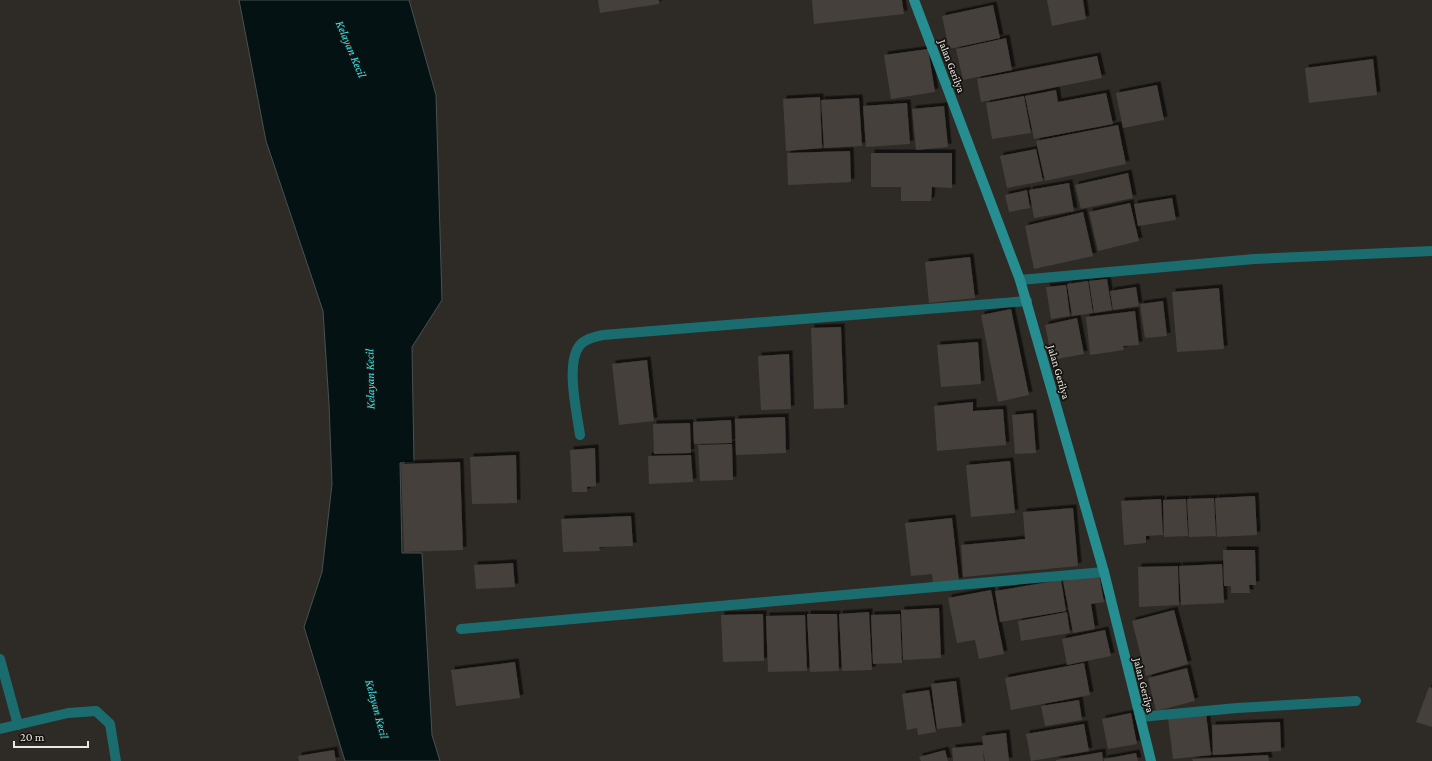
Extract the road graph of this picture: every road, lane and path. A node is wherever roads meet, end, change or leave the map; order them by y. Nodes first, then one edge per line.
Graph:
1 (914, 0) edge
2 (1432, 251) edge
3 (1020, 280) junction
4 (1027, 301) junction
5 (580, 435) dead end
6 (1104, 572) junction
7 (461, 629) dead end
8 (0, 659) edge
9 (1356, 701) dead end
10 (1140, 718) junction
11 (18, 725) junction
12 (0, 729) edge
13 (116, 761) edge
14 (1151, 761) edge

1 - 3 street, Jalan Gerilya
2 - 3 street
3 - 4 street, Jalan Gerilya
4 - 5 street
4 - 6 street, Jalan Gerilya
6 - 7 street
6 - 10 street, Jalan Gerilya
8 - 11 street
9 - 10 street
10 - 14 street, Jalan Gerilya
11 - 12 street
11 - 13 street

